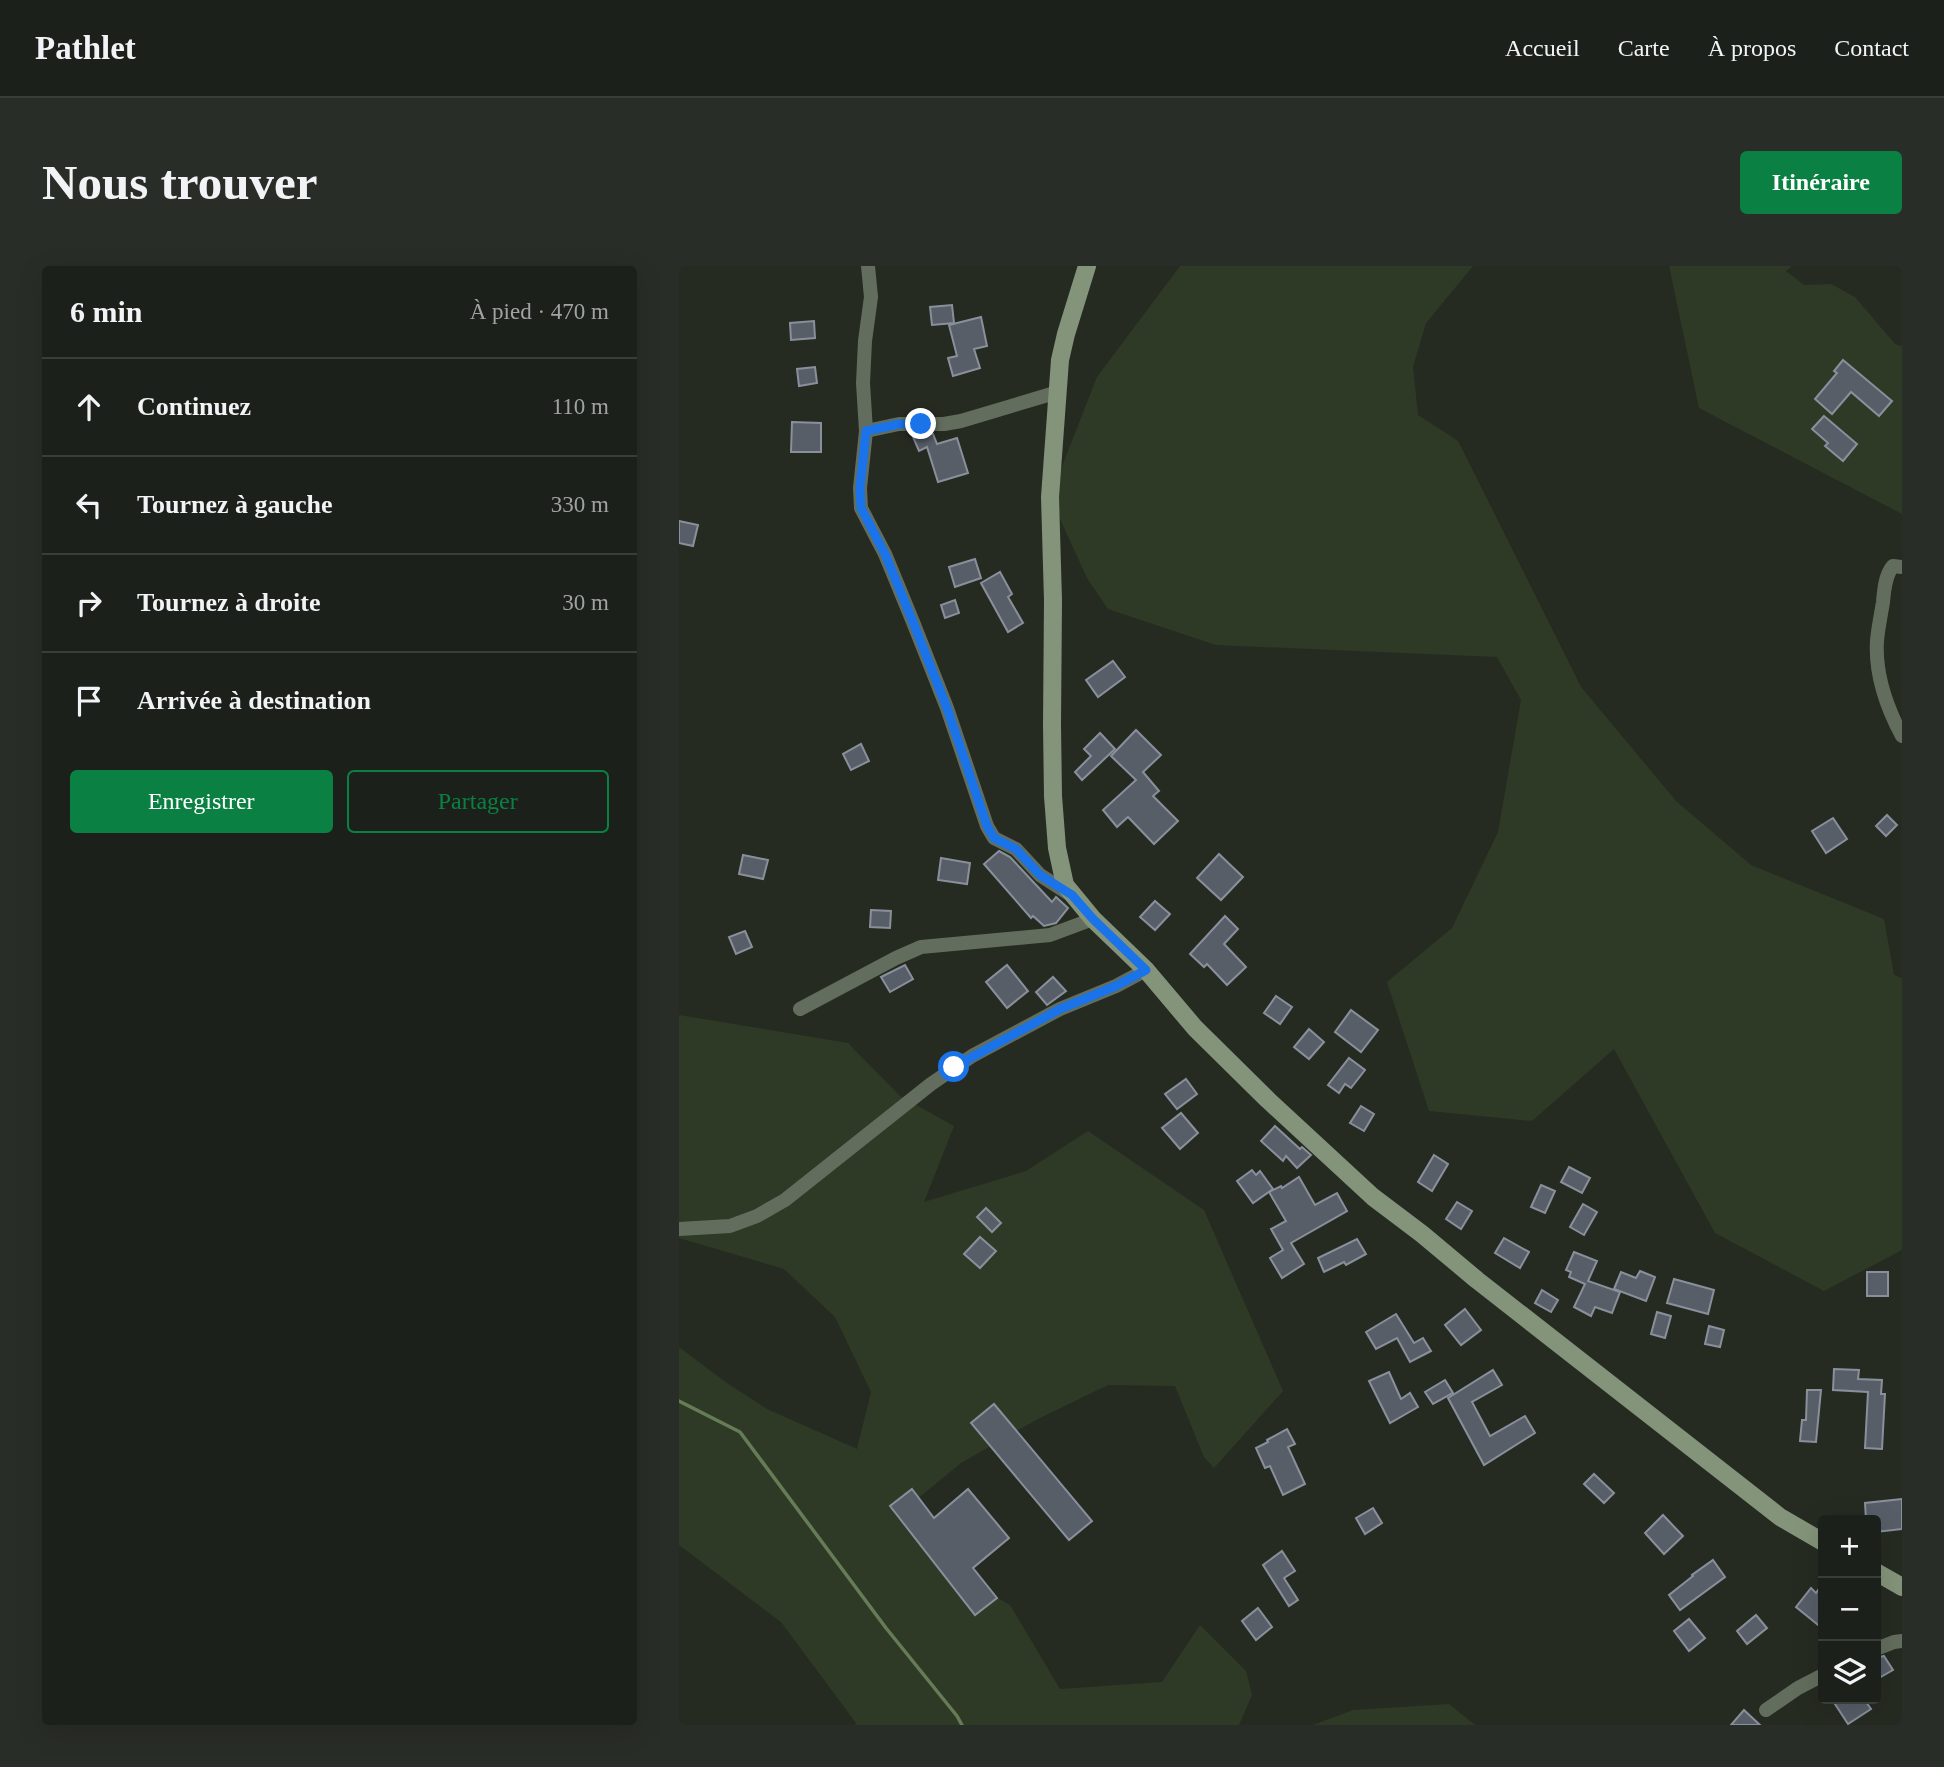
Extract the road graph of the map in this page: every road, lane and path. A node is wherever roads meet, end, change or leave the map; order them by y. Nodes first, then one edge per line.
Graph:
1 (868, 266) edge
2 (1087, 266) edge
3 (1058, 392) junction
4 (866, 431) junction
5 (1902, 567) edge
6 (1902, 736) edge
7 (1072, 895) junction
8 (1093, 919) junction
9 (1146, 970) junction
10 (800, 1009) dead end
11 (679, 1229) edge
12 (1818, 1539) edge
13 (1881, 1575) edge
14 (1902, 1587) edge
15 (1902, 1641) edge
16 (1881, 1647) edge
17 (1818, 1678) edge
18 (1766, 1710) dead end

1 - 4 street
2 - 3 street
3 - 4 street
3 - 7 street
4 - 7 street
5 - 6 street
7 - 8 street
8 - 9 street
8 - 10 street
9 - 11 street
9 - 12 street
13 - 14 street
15 - 16 street
17 - 18 street

